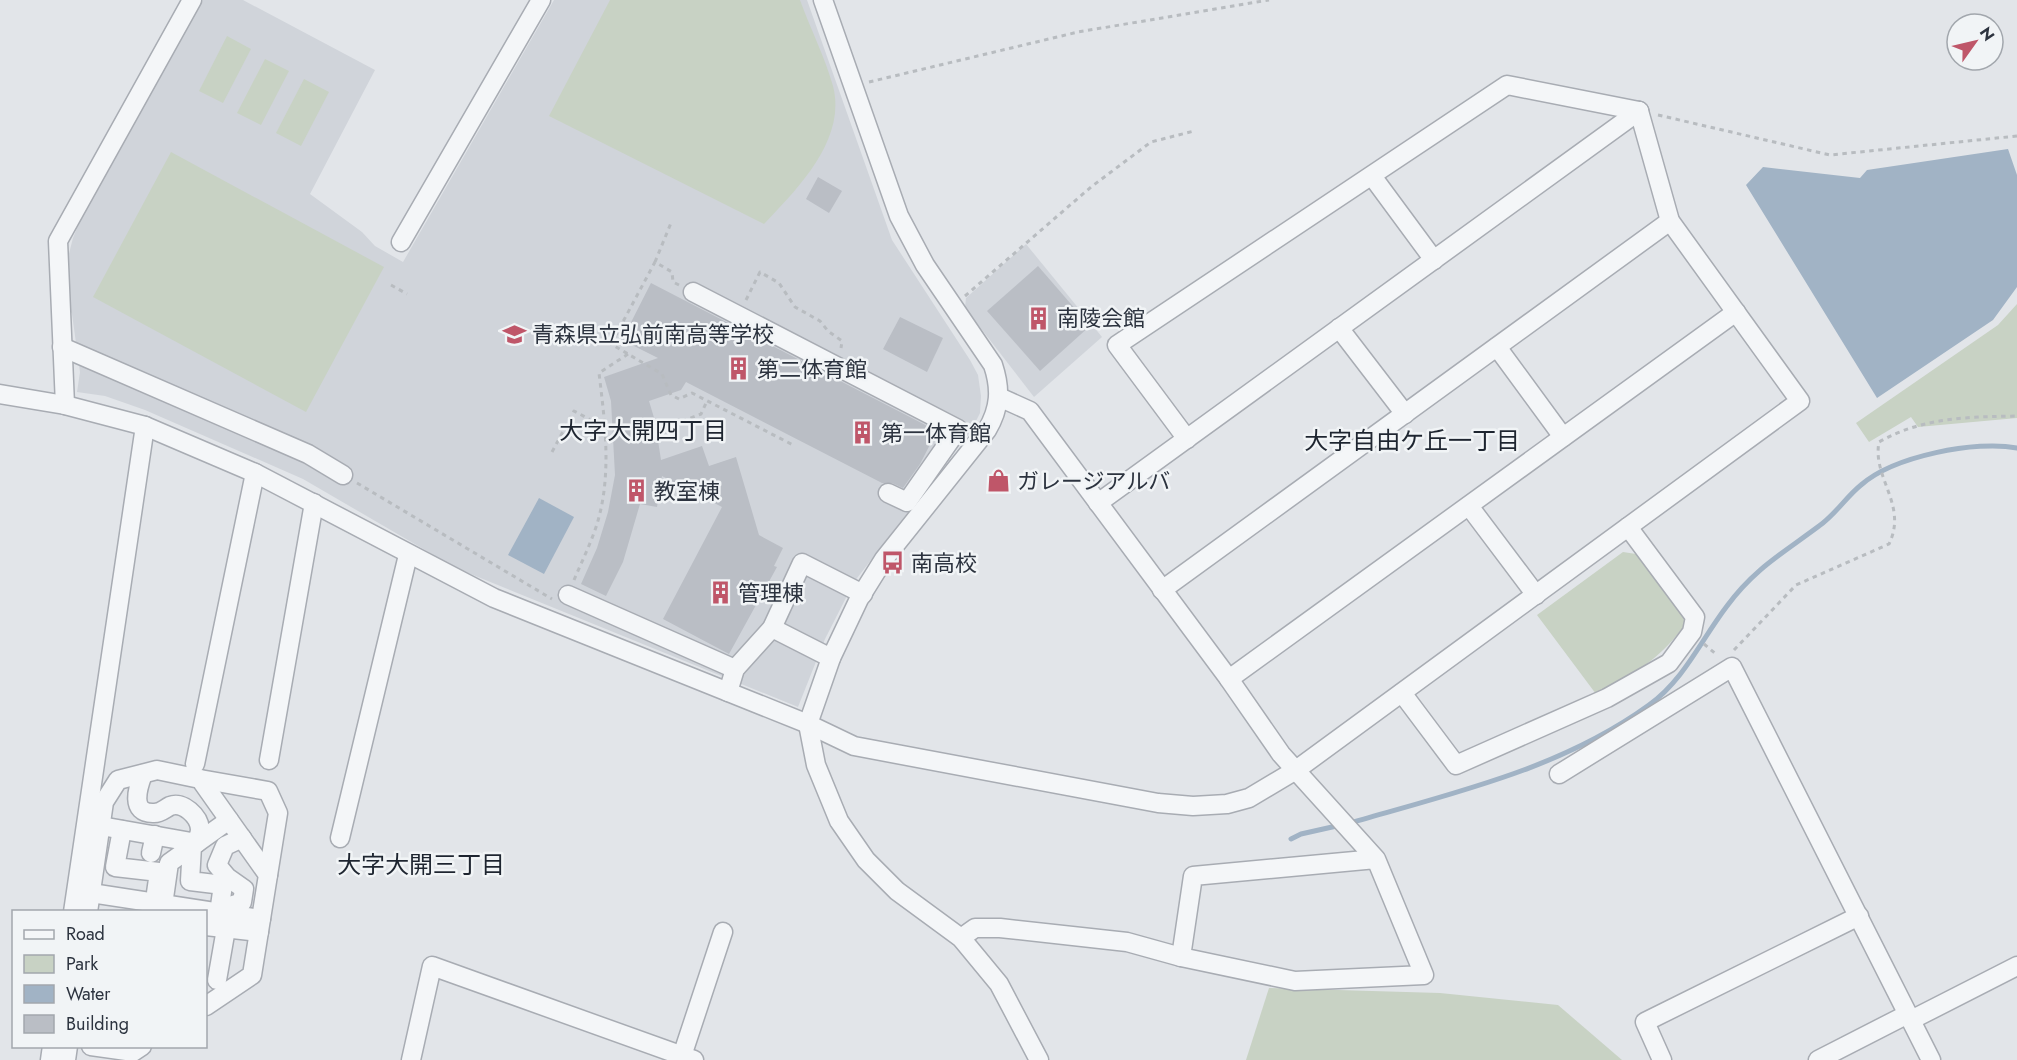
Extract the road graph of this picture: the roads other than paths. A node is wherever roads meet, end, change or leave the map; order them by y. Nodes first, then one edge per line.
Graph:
1 (192, 0) edge
2 (541, 0) edge
3 (823, 0) edge
4 (1639, 111) junction
5 (1372, 176) junction
6 (1670, 221) junction
7 (401, 242) dead end
8 (1434, 260) junction
9 (693, 292) road end
10 (1736, 312) junction
11 (1340, 328) junction
12 (62, 347) junction
13 (1497, 347) junction
14 (0, 394) edge
15 (999, 397) junction
16 (64, 405) junction
17 (1405, 414) junction
18 (146, 426) junction
19 (1563, 437) junction
20 (1187, 439) junction
21 (932, 466) junction
22 (255, 473) junction
23 (343, 475) road end
24 (948, 479) junction
25 (888, 493) dead end
26 (314, 503) junction
27 (1098, 503) junction
28 (1469, 506) junction
29 (1628, 527) junction
30 (408, 555) junction
31 (1162, 590) junction
32 (863, 594) junction
33 (568, 595) road end
34 (1536, 595) junction
35 (621, 619) junction
36 (772, 628) junction
37 (610, 645) junction
38 (831, 658) junction
39 (735, 669) junction
40 (1229, 679) junction
41 (728, 692) junction
42 (1402, 693) junction
43 (808, 724) junction
44 (269, 760) dead end
45 (1296, 770) junction
46 (197, 771) junction
47 (143, 774) junction
48 (1559, 774) dead end
49 (229, 820) junction
50 (101, 826) junction
51 (122, 830) junction
52 (242, 838) junction
53 (340, 838) dead end
54 (194, 844) junction
55 (1376, 860) junction
56 (268, 875) junction
57 (90, 902) edge
58 (124, 905) edge
59 (160, 906) edge
60 (73, 910) edge
61 (181, 910) edge
62 (207, 915) edge
63 (1859, 916) junction
64 (224, 918) junction
65 (260, 925) junction
66 (207, 926) edge
67 (723, 932) dead end
68 (961, 938) junction
69 (1181, 957) junction
70 (2017, 966) edge
71 (211, 980) edge
72 (242, 981) junction
73 (207, 1005) edge
74 (1909, 1017) junction
75 (688, 1058) edge
76 (411, 1060) edge
77 (1039, 1060) edge
78 (1662, 1060) edge
79 (1818, 1060) edge
80 (1930, 1060) edge

1 - 12 street
2 - 7 street
3 - 15 street
4 - 5 street
4 - 6 street
4 - 8 street
5 - 8 street
5 - 20 street
6 - 10 street
6 - 13 street
8 - 11 street
9 - 21 street
10 - 19 street
10 - 29 street
11 - 17 street
11 - 20 street
12 - 16 street
12 - 23 street
13 - 17 street
13 - 19 street
14 - 16 street
15 - 24 street
15 - 27 street
16 - 18 street
17 - 31 street
18 - 22 street
18 - 60 street
19 - 28 street
20 - 27 street
21 - 24 street
21 - 25 street
22 - 26 street
22 - 46 street
24 - 32 street
26 - 30 street
26 - 44 street
27 - 31 street
28 - 34 street
28 - 40 street
29 - 34 street
29 - 42 street
30 - 37 street
30 - 53 street
31 - 40 street
32 - 36 street
32 - 38 street
33 - 35 street
34 - 42 street
35 - 37 street
35 - 39 street
36 - 38 street
36 - 39 street
37 - 41 street
38 - 43 street
39 - 41 street
40 - 45 street
41 - 43 street
42 - 45 street
43 - 45 street
43 - 68 street
45 - 55 street
46 - 47 street
46 - 49 street
46 - 56 street
47 - 50 street
47 - 54 street
48 - 63 street
49 - 52 street
49 - 54 street
50 - 51 street
50 - 57 street
51 - 54 street
51 - 59 street
52 - 56 street
52 - 64 street
54 - 59 street
54 - 64 street
55 - 69 street
55 - 69 street
56 - 65 street
57 - 58 street
58 - 59 street
59 - 61 street
62 - 64 street
63 - 74 street
63 - 78 street
64 - 65 street
64 - 66 street
64 - 71 street
65 - 72 street
67 - 75 street
68 - 69 street
68 - 77 street
70 - 74 street
71 - 72 street
72 - 73 street
74 - 79 street
74 - 80 street
75 - 76 street

